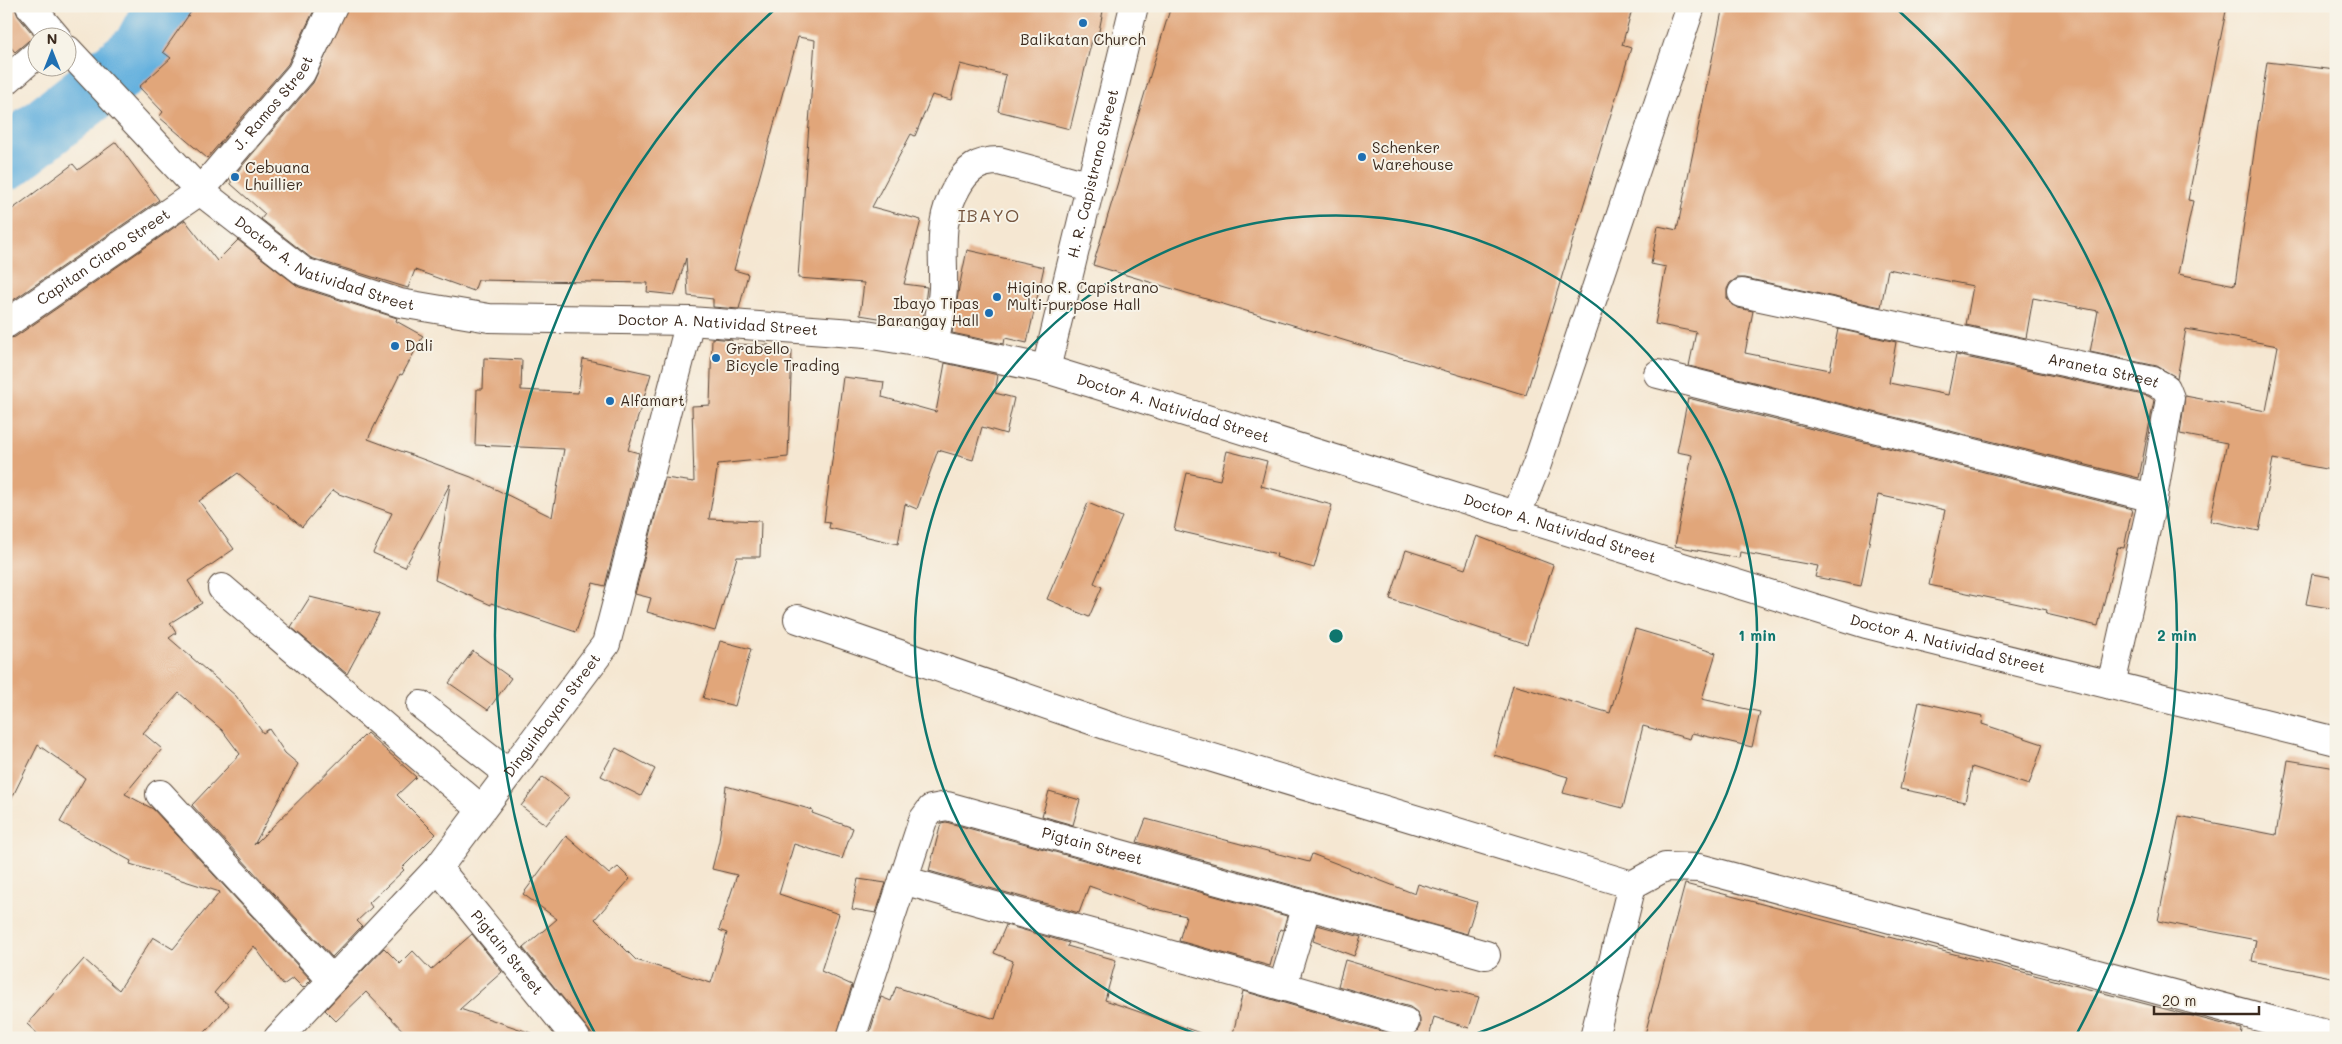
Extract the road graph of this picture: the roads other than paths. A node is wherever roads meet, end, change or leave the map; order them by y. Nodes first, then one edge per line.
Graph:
1 (30, 6) edge
2 (333, 6) edge
3 (1134, 6) edge
4 (1692, 6) edge
5 (46, 28) edge
6 (78, 64) edge
7 (28, 66) edge
8 (6, 81) edge
9 (1090, 186) junction
10 (200, 192) junction
11 (1742, 293) dead end
12 (690, 321) junction
13 (6, 324) edge
14 (934, 344) junction
15 (1046, 369) junction
16 (1658, 374) dead end
17 (2153, 498) junction
18 (1516, 516) junction
19 (222, 588) dead end
20 (798, 618) dead end
21 (2111, 686) junction
22 (421, 705) dead end
23 (2336, 741) edge
24 (508, 773) junction
25 (160, 794) dead end
26 (481, 809) junction
27 (438, 868) junction
28 (903, 880) junction
29 (1632, 885) junction
30 (1307, 905) junction
31 (1486, 956) dead end
32 (332, 980) junction
33 (1283, 985) junction
34 (1405, 1022) dead end
35 (2336, 1033) edge
36 (287, 1035) edge
37 (576, 1038) edge
38 (851, 1038) edge
39 (1594, 1038) edge

1 - 5 street, Doctor A. Natividad Street
2 - 10 street, J. Ramos Street
3 - 9 street, H. R. Capistrano Street
4 - 18 street
6 - 10 street, Doctor A. Natividad Street
7 - 8 street
9 - 14 street
9 - 15 street, H. R. Capistrano Street
10 - 12 street, Doctor A. Natividad Street
10 - 13 street, Capitan Ciano Street
11 - 17 street, Araneta Street
12 - 14 street, Doctor A. Natividad Street
12 - 24 street, Dinguinbayan Street
14 - 15 street, Doctor A. Natividad Street
15 - 18 street, Doctor A. Natividad Street
16 - 17 street
17 - 21 street, Araneta Street
18 - 21 street, Doctor A. Natividad Street
19 - 26 street
20 - 29 street
21 - 23 street, Doctor A. Natividad Street
22 - 24 street
24 - 26 street, Dinguinbayan Street
25 - 32 street
26 - 27 street, Dinguinbayan Street
27 - 32 street, Dinguinbayan Street
27 - 37 street, Pigtain Street
28 - 30 street, Pigtain Street
28 - 33 street
28 - 38 street, Pigtain Street
29 - 35 street
29 - 39 street
30 - 31 street, Pigtain Street
30 - 33 street
32 - 36 street, Dinguinbayan Street
33 - 34 street

